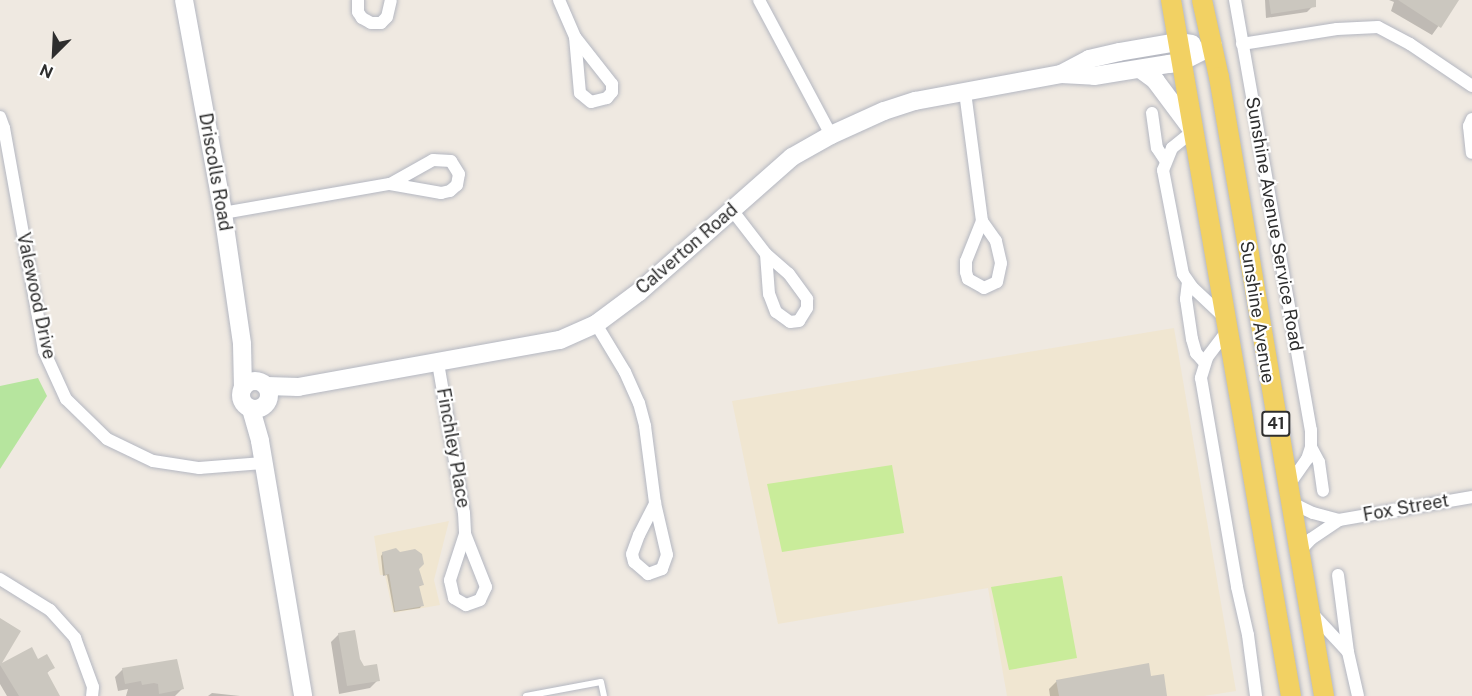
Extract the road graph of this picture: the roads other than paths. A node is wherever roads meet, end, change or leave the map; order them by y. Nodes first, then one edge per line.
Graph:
1 (184, 0) edge
2 (358, 0) edge
3 (391, 0) edge
4 (559, 0) edge
5 (759, 0) edge
6 (1170, 0) edge
7 (1202, 0) edge
8 (1235, 0) edge
9 (575, 37) junction
10 (1178, 42) junction
11 (1242, 45) junction
12 (1213, 46) junction
13 (1181, 62) junction
14 (1140, 69) junction
15 (1061, 74) junction
16 (1472, 86) edge
17 (965, 92) junction
18 (1152, 113) dead end
19 (0, 117) edge
20 (1472, 119) edge
21 (1193, 130) junction
22 (831, 135) junction
23 (1472, 153) edge
24 (1165, 160) junction
25 (390, 184) junction
26 (732, 210) junction
27 (223, 213) junction
28 (982, 221) junction
29 (766, 255) junction
30 (1188, 282) junction
31 (596, 324) junction
32 (1225, 324) junction
33 (438, 363) junction
34 (1205, 363) junction
35 (259, 395) junction
36 (1311, 447) junction
37 (263, 463) junction
38 (1323, 491) dead end
39 (1288, 495) junction
40 (1472, 497) edge
41 (656, 503) junction
42 (1339, 520) junction
43 (465, 534) junction
44 (1298, 553) junction
45 (1338, 575) dead end
46 (0, 579) edge
47 (1309, 608) junction
48 (1348, 652) junction
49 (92, 696) edge
50 (303, 696) edge
51 (526, 696) edge
52 (604, 696) edge
53 (1256, 696) edge
54 (1291, 696) edge
55 (1324, 696) edge
56 (1358, 696) edge

1 - 27 street, Driscolls Road
2 - 3 street
4 - 9 street
5 - 22 street
6 - 10 main road, Sunshine Avenue / 41
7 - 12 main road, Sunshine Avenue / 41
8 - 11 street, Sunshine Avenue Service Road
9 - 9 street
10 - 12 street, Calverton Road
10 - 13 main road, Sunshine Avenue / 41
10 - 15 street, Calverton Road
11 - 16 street
11 - 36 street, Sunshine Avenue Service Road
12 - 13 street, Calverton Road
12 - 39 main road, Sunshine Avenue / 41
13 - 14 street, Calverton Road
13 - 21 main road, Sunshine Avenue / 41
14 - 15 street, Calverton Road
14 - 21 street
15 - 17 street, Calverton Road
17 - 22 street, Calverton Road
17 - 28 street
18 - 24 street
19 - 37 street, Valewood Drive
20 - 23 street
21 - 24 street
21 - 32 main road, Sunshine Avenue / 41
22 - 26 street, Calverton Road
24 - 30 street
25 - 25 street
25 - 27 street
26 - 29 street
26 - 31 street, Calverton Road
27 - 35 street, Driscolls Road
28 - 28 street
29 - 29 street
30 - 32 street
30 - 34 street
31 - 33 street, Calverton Road
31 - 41 street
32 - 34 street
32 - 54 main road, Sunshine Avenue / 41
33 - 35 street, Calverton Road
33 - 43 street, Finchley Place
34 - 53 street
35 - 37 street, Driscolls Road
36 - 38 street, Sunshine Avenue Service Road
36 - 39 street
37 - 50 street, Driscolls Road
39 - 42 street, Fox Street
39 - 44 main road, Sunshine Avenue / 41
40 - 42 street, Fox Street
41 - 41 street
42 - 44 street, Fox Street
43 - 43 street, Finchley Place
44 - 47 main road, Sunshine Avenue / 41
45 - 48 street
46 - 49 street
47 - 48 street
47 - 55 main road, Sunshine Avenue / 41
48 - 56 street
51 - 52 lane

